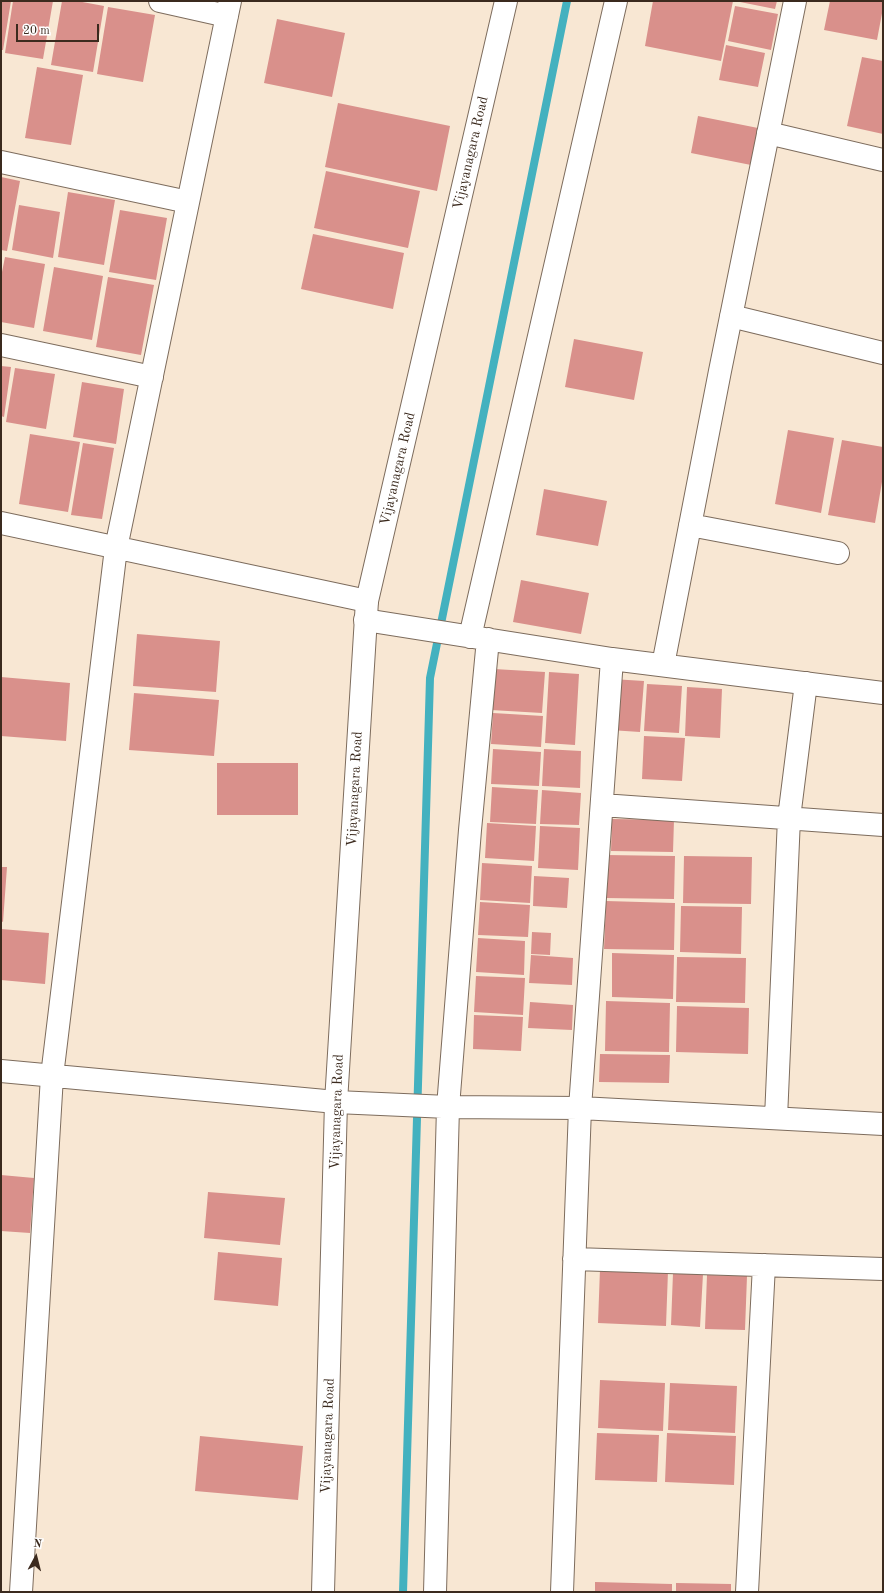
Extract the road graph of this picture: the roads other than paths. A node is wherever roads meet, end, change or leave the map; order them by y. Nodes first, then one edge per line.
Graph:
1 (160, 1) edge
2 (506, 1) edge
3 (616, 1) edge
4 (795, 1) edge
5 (228, 8) edge
6 (768, 133) junction
7 (883, 160) edge
8 (1, 162) edge
9 (188, 202) junction
10 (731, 316) junction
11 (1, 345) edge
12 (883, 353) edge
13 (152, 377) junction
14 (1, 523) edge
15 (690, 525) junction
16 (116, 548) junction
17 (838, 553) dead end
18 (366, 611) junction
19 (479, 638) junction
20 (612, 659) junction
21 (663, 665) junction
22 (806, 683) junction
23 (883, 693) edge
24 (602, 805) junction
25 (789, 818) junction
26 (883, 825) edge
27 (1, 1071) edge
28 (52, 1076) junction
29 (336, 1102) junction
30 (448, 1107) junction
31 (580, 1108) junction
32 (776, 1118) junction
33 (883, 1124) edge
34 (574, 1259) junction
35 (764, 1265) junction
36 (883, 1269) edge
37 (21, 1592) edge
38 (323, 1592) edge
39 (435, 1592) edge
40 (562, 1592) edge
41 (747, 1592) edge

1 - 5 street
2 - 18 street, Vijayanagara Road
3 - 19 street
4 - 6 street
5 - 9 street
6 - 7 street
6 - 10 street
8 - 9 street
9 - 13 street
10 - 12 street
10 - 15 street
11 - 13 street
13 - 16 street
14 - 16 street
15 - 17 street
15 - 21 street
16 - 18 street
16 - 28 street
18 - 19 street
18 - 29 street, Vijayanagara Road
19 - 20 street
19 - 30 street
20 - 21 street
20 - 24 street
21 - 22 street
22 - 23 street
22 - 25 street
24 - 25 street
24 - 31 street
25 - 26 street
25 - 32 street
27 - 28 street
28 - 29 street
28 - 37 street
29 - 30 street
29 - 38 street, Vijayanagara Road
30 - 31 street
30 - 39 street
31 - 32 street
31 - 34 street
32 - 33 street
34 - 35 street
34 - 40 street
35 - 36 street
35 - 41 street

